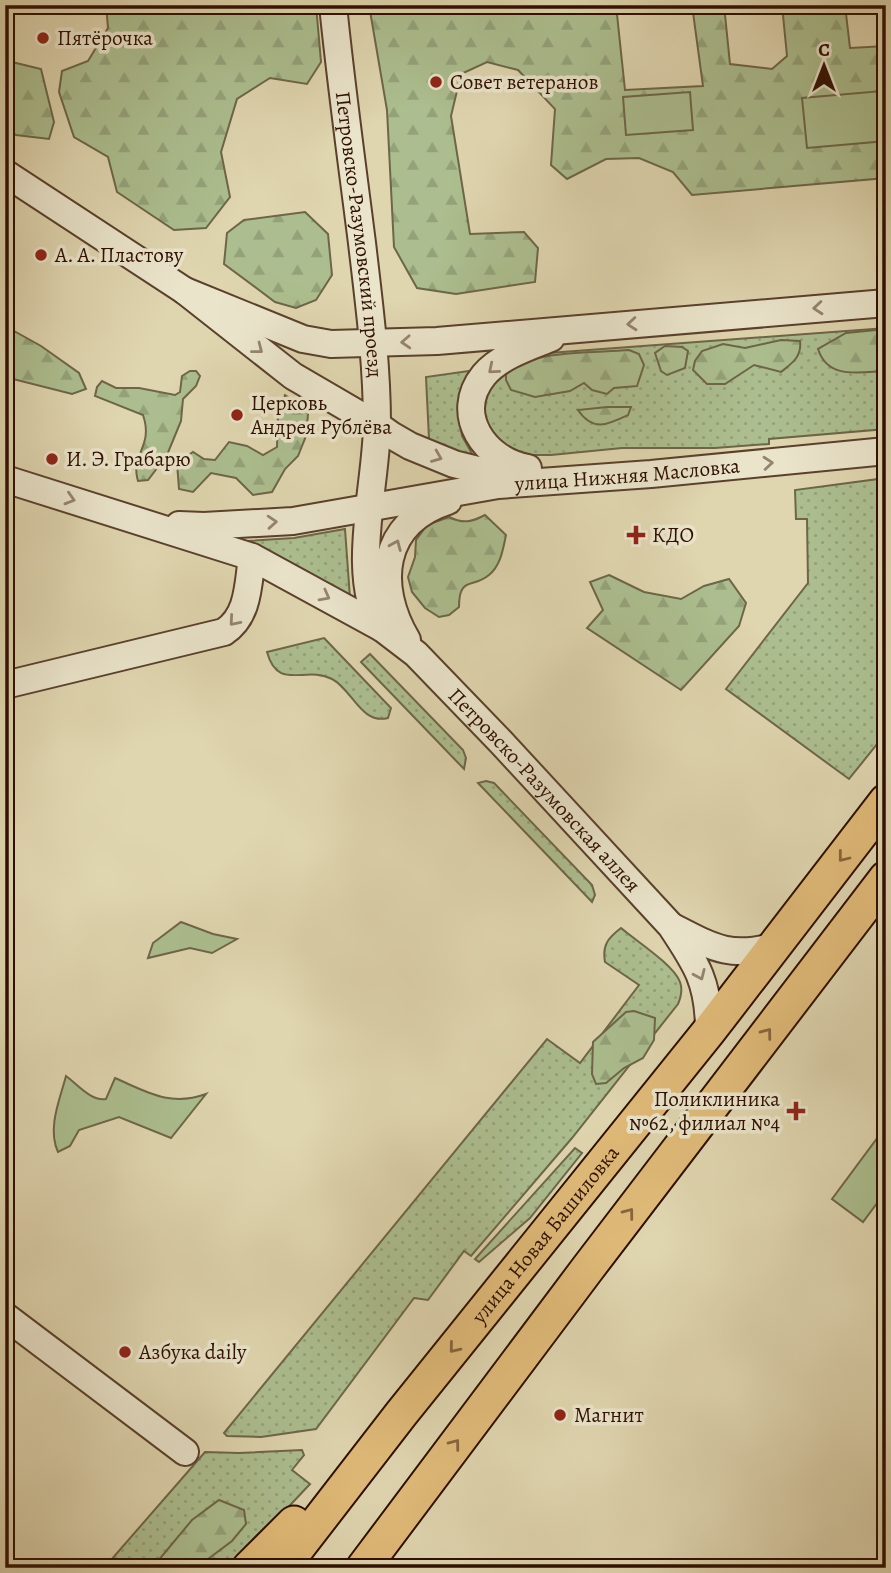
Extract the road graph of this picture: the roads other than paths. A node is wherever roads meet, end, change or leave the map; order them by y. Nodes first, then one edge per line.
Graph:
1 (333, 5) edge
2 (5, 173) edge
3 (185, 291) junction
4 (886, 303) edge
5 (575, 329) junction
6 (374, 344) junction
7 (377, 425) junction
8 (886, 452) edge
9 (595, 477) junction
10 (5, 479) edge
11 (528, 482) junction
12 (498, 485) junction
13 (371, 508) junction
14 (149, 523) junction
15 (252, 558) junction
16 (382, 628) junction
17 (416, 654) junction
18 (5, 685) edge
19 (886, 801) edge
20 (886, 878) edge
21 (671, 926) junction
22 (775, 946) junction
23 (709, 1031) junction
24 (5, 1317) edge
25 (401, 1415) junction
26 (185, 1452) dead end
27 (414, 1499) junction
28 (249, 1568) edge
29 (282, 1568) edge
30 (363, 1568) edge
31 (375, 1568) edge

1 - 6 street, Петровско-Разумовский проезд
2 - 3 street
3 - 6 street
3 -> 7 street
4 -> 5 street
5 -> 6 street
5 -> 9 street
6 - 7 street, Петровско-Разумовский проезд
7 -> 11 street
7 - 13 street, Петровско-Разумовский проезд
9 -> 8 street, улица Нижняя Масловка
9 - 11 street, улица Нижняя Масловка
10 -> 14 street, Петровско-Разумовская аллея
11 - 12 street, улица Нижняя Масловка
12 - 13 street, улица Нижняя Масловка
17 -> 12 street, Петровско-Разумовская аллея
14 -> 13 street, Петровско-Разумовская аллея
13 - 16 street, Петровско-Разумовский проезд
14 - 15 street, Петровско-Разумовская аллея
15 -> 16 street, Петровско-Разумовская аллея
15 -> 18 street
16 - 17 street, Петровско-Разумовская аллея
17 - 21 street, Петровско-Разумовская аллея
19 -> 22 main road, улица Новая Башиловка
27 -> 20 main road
21 - 22 street, Петровско-Разумовская аллея
21 -> 23 street, Петровско-Разумовская аллея
22 - 23 main road, улица Новая Башиловка
23 -> 25 main road, улица Новая Башиловка
24 - 26 street
25 - 28 main road
25 - 29 main road, улица Новая Башиловка
27 - 30 main road
27 - 31 main road

